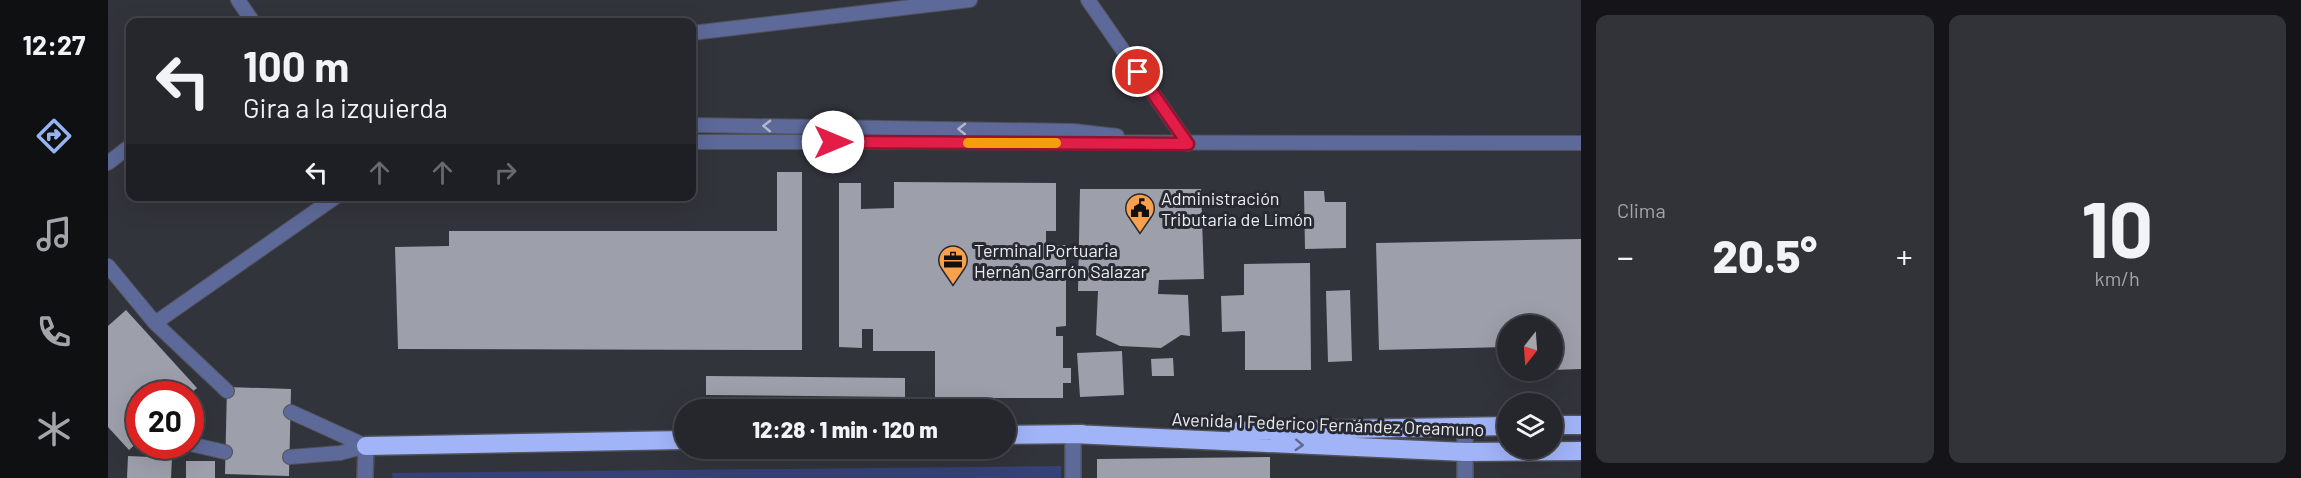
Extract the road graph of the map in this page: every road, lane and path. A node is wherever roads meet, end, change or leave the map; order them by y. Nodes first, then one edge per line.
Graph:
1 (238, 0) edge
2 (970, 0) edge
3 (1088, 0) edge
4 (250, 18) edge
5 (696, 33) edge
6 (696, 125) edge
7 (696, 142) edge
8 (1581, 143) edge
9 (1188, 144) junction
10 (126, 149) edge
11 (108, 163) edge
12 (329, 201) edge
13 (108, 266) edge
14 (155, 323) junction
15 (227, 391) dead end
16 (291, 412) dead end
17 (1563, 425) edge
18 (1581, 425) edge
19 (1465, 426) junction
20 (1497, 426) edge
21 (1073, 434) junction
22 (1016, 435) edge
23 (674, 440) edge
24 (366, 446) junction
25 (204, 447) edge
26 (1581, 451) edge
27 (225, 452) dead end
28 (1465, 452) junction
29 (290, 457) dead end
30 (365, 478) edge
31 (1073, 478) edge
32 (1465, 478) edge

1 - 4 lane
2 - 5 lane
3 - 9 lane
9 -> 6 lane
7 - 9 lane
8 - 9 lane
10 - 11 lane
12 - 14 lane
13 - 14 lane
14 - 15 lane
16 - 24 lane
17 - 18 highway
19 - 20 highway, Avenida 1 Federico Fernández Oreamuno
19 - 21 highway, Avenida 1 Federico Fernández Oreamuno
19 - 28 street
21 - 22 highway, Avenida 1 Federico Fernández Oreamuno
21 -> 28 highway, Avenida 1 Federico Fernández Oreamuno
21 - 31 street
23 - 24 highway
24 - 29 lane
24 - 30 street
25 - 27 lane
26 - 28 highway, Avenida 1 Federico Fernández Oreamuno
28 - 32 street

